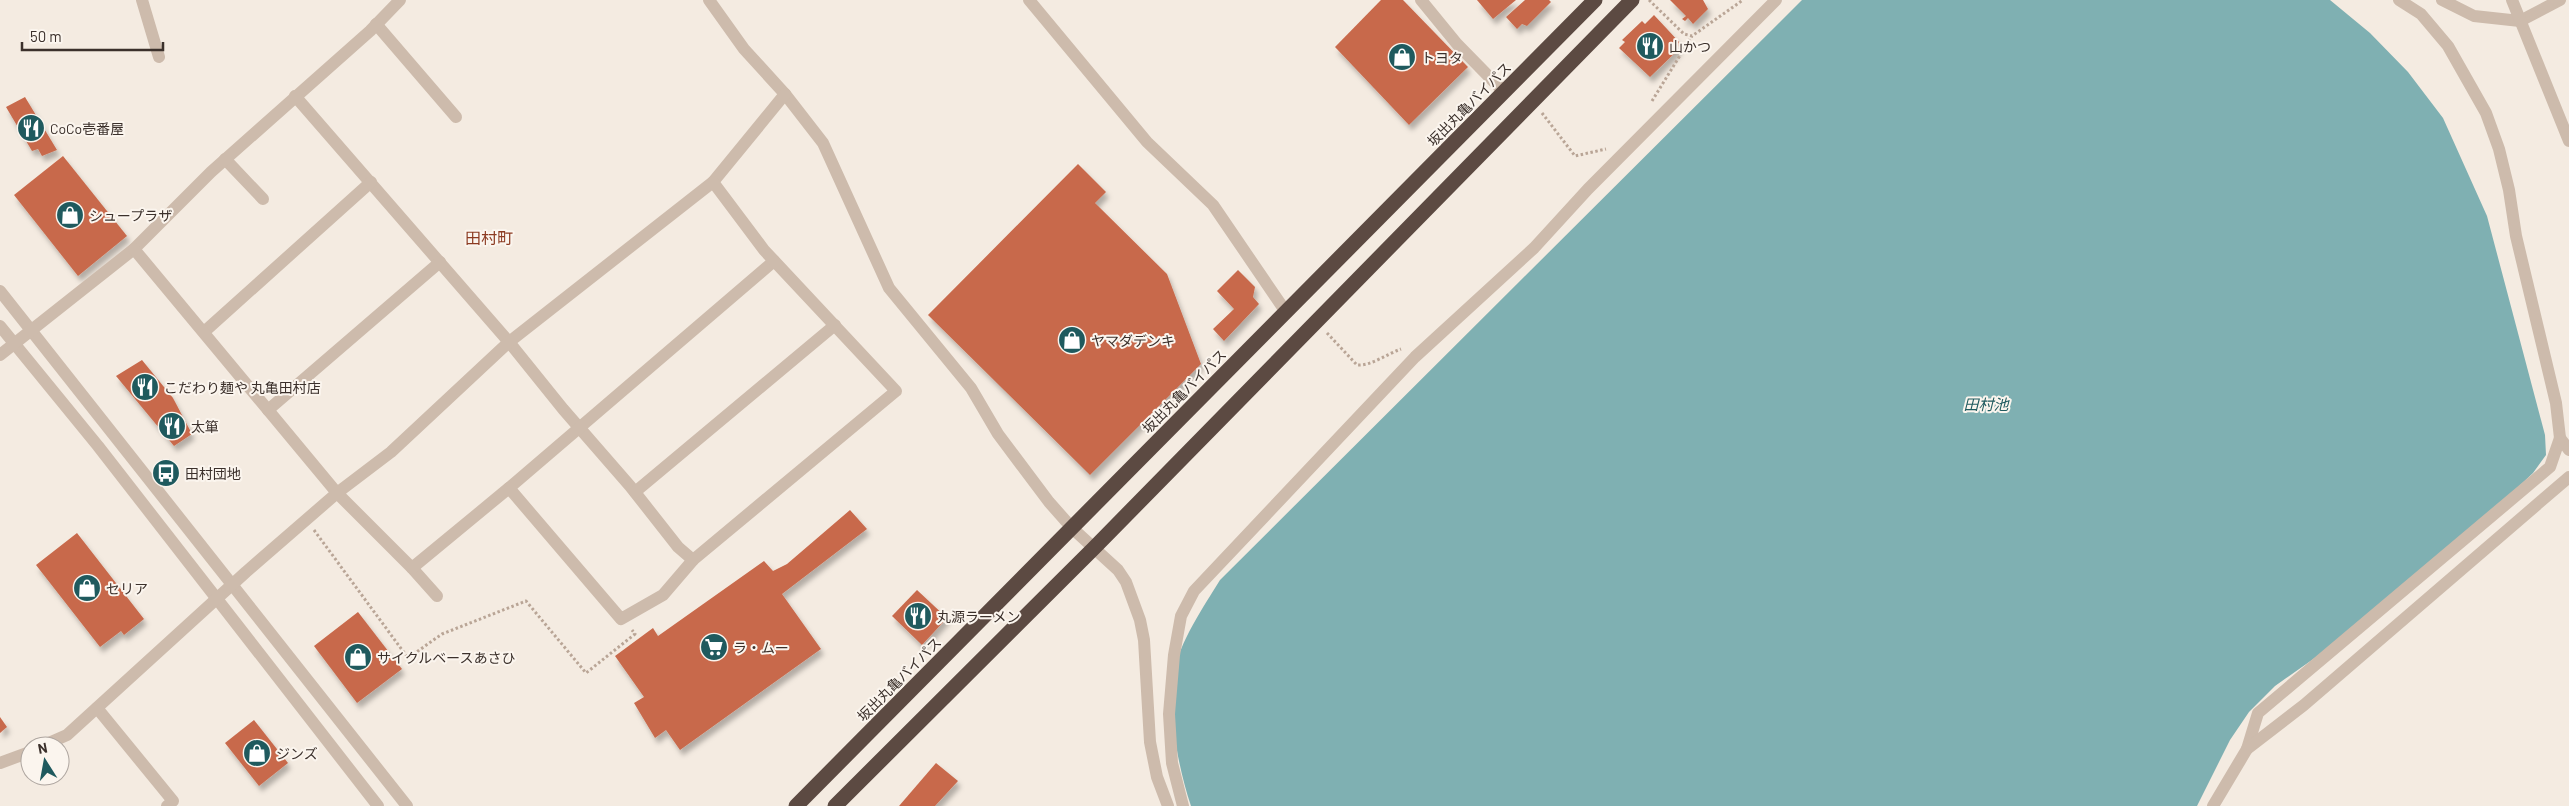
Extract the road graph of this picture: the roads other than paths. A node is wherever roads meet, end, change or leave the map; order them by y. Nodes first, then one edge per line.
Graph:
1 (142, 0) edge
2 (400, 0) edge
3 (709, 0) edge
4 (1029, 0) edge
5 (1421, 0) edge
6 (1595, 0) edge
7 (1632, 0) edge
8 (1776, 0) edge
9 (2399, 0) edge
10 (2442, 0) edge
11 (2512, 0) edge
12 (2560, 0) edge
13 (2520, 21) junction
14 (376, 24) junction
15 (160, 57) dead end
16 (1504, 92) junction
17 (785, 94) junction
18 (295, 96) junction
19 (456, 117) dead end
20 (2569, 141) edge
21 (225, 159) junction
22 (371, 182) junction
23 (713, 182) junction
24 (263, 199) dead end
25 (134, 249) junction
26 (774, 261) junction
27 (440, 262) junction
28 (0, 291) edge
29 (1286, 312) junction
30 (0, 326) edge
31 (835, 326) junction
32 (32, 331) junction
33 (204, 332) junction
34 (509, 342) junction
35 (14, 345) junction
36 (0, 355) edge
37 (268, 410) junction
38 (580, 428) junction
39 (2560, 438) junction
40 (2569, 450) edge
41 (2569, 477) edge
42 (509, 488) junction
43 (635, 492) junction
44 (337, 493) junction
45 (1072, 528) junction
46 (1094, 548) junction
47 (693, 560) junction
48 (412, 568) junction
49 (231, 585) junction
50 (437, 596) dead end
51 (216, 599) junction
52 (97, 708) junction
53 (65, 736) edge
54 (2247, 749) junction
55 (20, 756) edge
56 (0, 763) edge
57 (2219, 803) edge
58 (167, 806) edge
59 (378, 806) edge
60 (407, 806) edge
61 (796, 806) edge
62 (836, 806) edge
63 (1168, 806) edge
64 (1183, 806) edge

1 - 15 street
2 - 14 street
3 - 17 street
4 - 29 street
5 - 16 street
6 - 16 highway, 坂出丸亀バイパス
7 - 46 highway
8 - 64 street
9 - 39 street
10 - 13 street
11 - 13 street
12 - 13 street
13 - 20 street
14 - 18 street
14 - 19 street
16 - 29 highway, 坂出丸亀バイパス
17 - 23 street
17 - 45 street
18 - 21 street
18 - 22 street
21 - 24 street
21 - 25 street
22 - 27 street
22 - 33 street
23 - 26 street
23 - 34 street
25 - 32 street
25 - 33 street
26 - 31 street
26 - 38 street
27 - 34 street
27 - 37 street
28 - 32 street
29 - 45 highway, 坂出丸亀バイパス
30 - 35 street
31 - 43 street
31 - 47 street
32 - 35 street
32 - 49 street
33 - 37 street
34 - 38 street
34 - 44 street
35 - 36 street
35 - 51 street
37 - 44 street
38 - 42 street
38 - 43 street
39 - 40 street
39 - 54 street
41 - 54 street
42 - 47 street
42 - 48 street
43 - 47 street
44 - 48 street
44 - 49 street
45 - 46 street
45 - 61 highway, 坂出丸亀バイパス
46 - 62 highway
46 - 63 street
48 - 50 street
49 - 51 street
49 - 60 street
51 - 52 street
51 - 59 street
52 - 53 street
52 - 58 street
54 - 57 street
55 - 56 street

